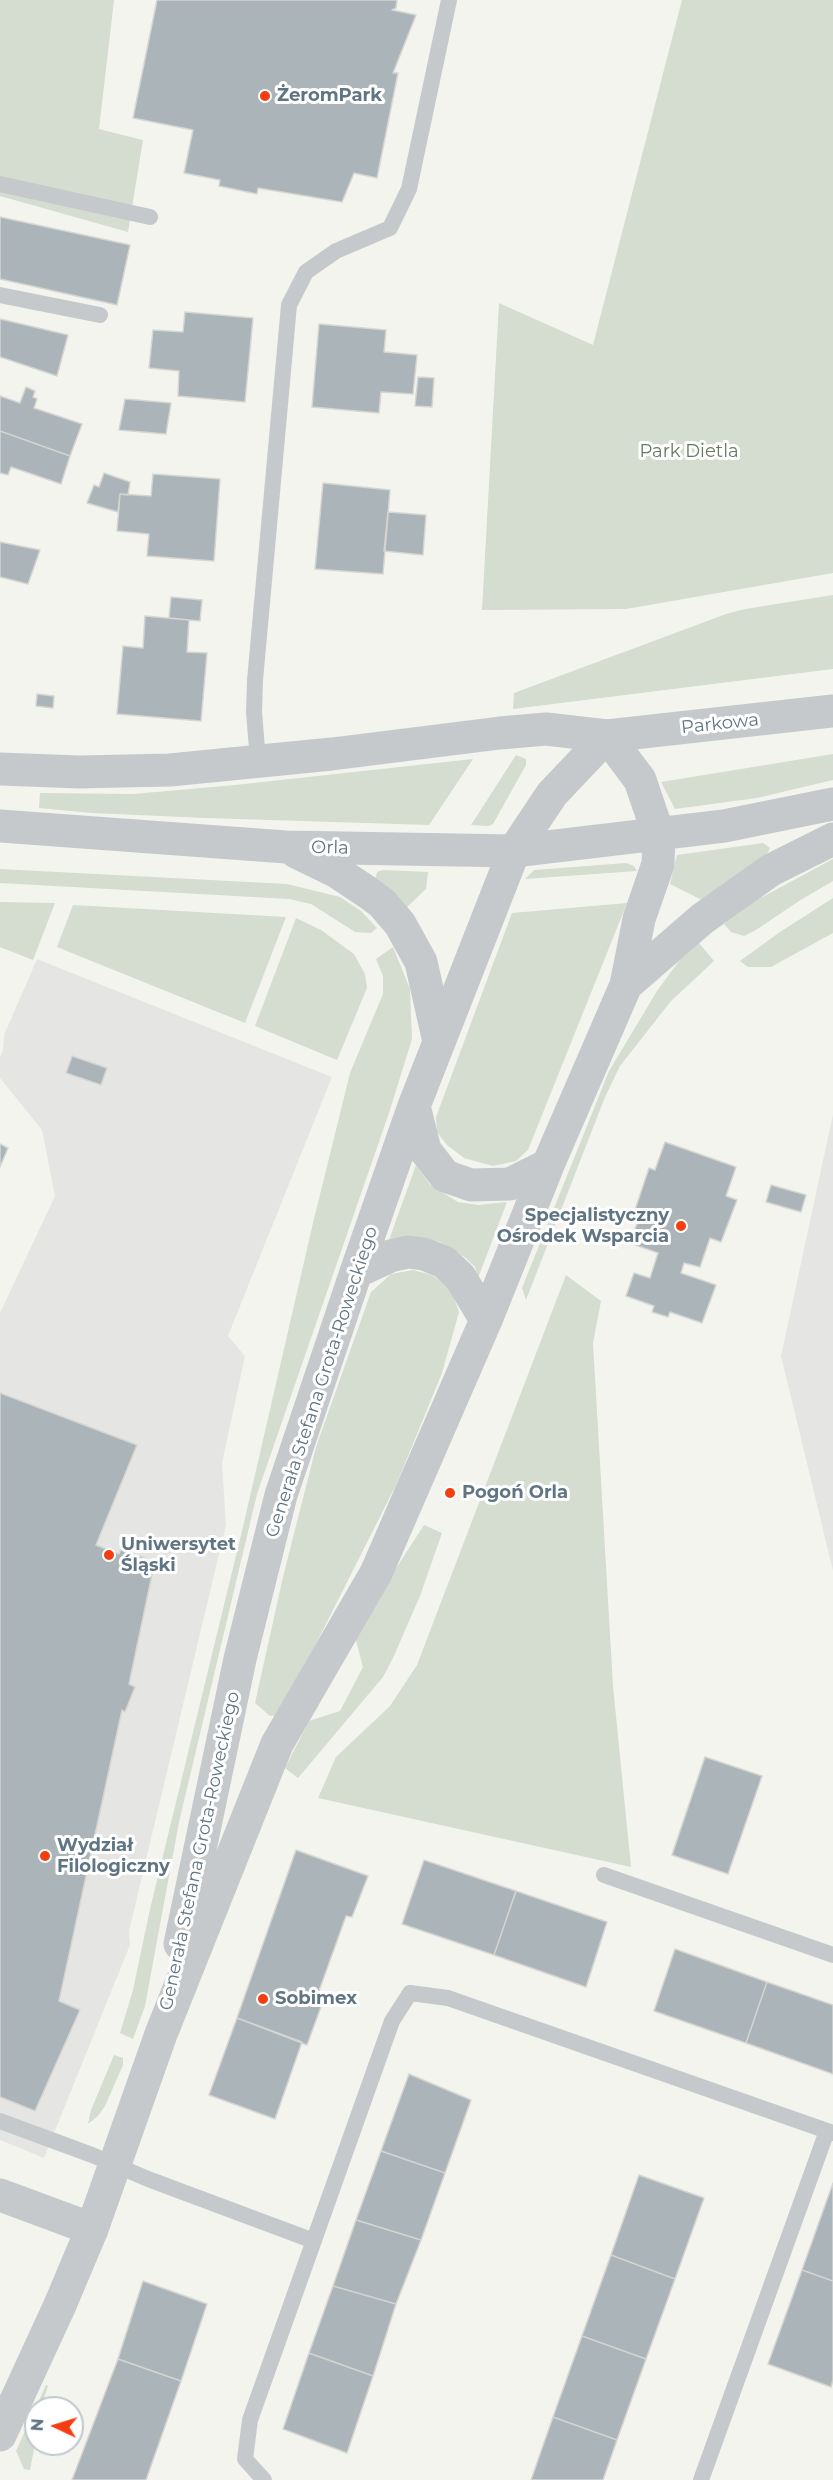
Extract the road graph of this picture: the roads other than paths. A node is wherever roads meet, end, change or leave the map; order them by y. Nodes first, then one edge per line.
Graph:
1 (449, 0) edge
2 (0, 184) edge
3 (150, 217) dead end
4 (0, 295) edge
5 (100, 315) dead end
6 (833, 711) edge
7 (607, 736) junction
8 (258, 761) junction
9 (0, 769) edge
10 (833, 804) edge
11 (0, 826) edge
12 (659, 836) junction
13 (833, 839) edge
14 (286, 847) junction
15 (514, 851) junction
16 (626, 985) junction
17 (439, 1042) junction
18 (414, 1106) junction
19 (548, 1165) junction
20 (356, 1272) junction
21 (486, 1320) junction
22 (604, 1875) dead end
23 (833, 1955) edge
24 (161, 2034) junction
25 (0, 2121) edge
26 (830, 2132) edge
27 (115, 2164) junction
28 (0, 2195) edge
29 (92, 2229) junction
30 (314, 2241) junction
31 (0, 2435) edge
32 (264, 2480) edge
33 (701, 2480) edge

1 - 8 lane
2 - 3 lane
4 - 5 lane
6 - 7 street, Parkowa
7 - 8 street
7 - 12 street
7 - 15 street, Generała Stefana Grota-Roweckiego
8 - 9 street
10 - 12 street
11 - 14 street, Orla
12 - 15 street, Orla
12 - 16 street
13 - 16 street
14 - 15 street, Orla
14 - 17 street
15 - 17 street, Generała Stefana Grota-Roweckiego
16 - 19 street, Generała Stefana Grota-Roweckiego
17 - 18 street, Generała Stefana Grota-Roweckiego
18 - 19 street
18 - 20 street, Generała Stefana Grota-Roweckiego
19 - 21 street, Generała Stefana Grota-Roweckiego
20 - 21 street
20 - 24 street, Generała Stefana Grota-Roweckiego
21 - 24 street, Generała Stefana Grota-Roweckiego
22 - 23 lane
24 - 27 street, Generała Stefana Grota-Roweckiego
25 - 27 lane
26 - 30 lane
26 - 33 lane
27 - 29 street, Generała Stefana Grota-Roweckiego
27 - 30 lane
28 - 29 street
29 - 31 street, Generała Stefana Grota-Roweckiego
30 - 32 lane

